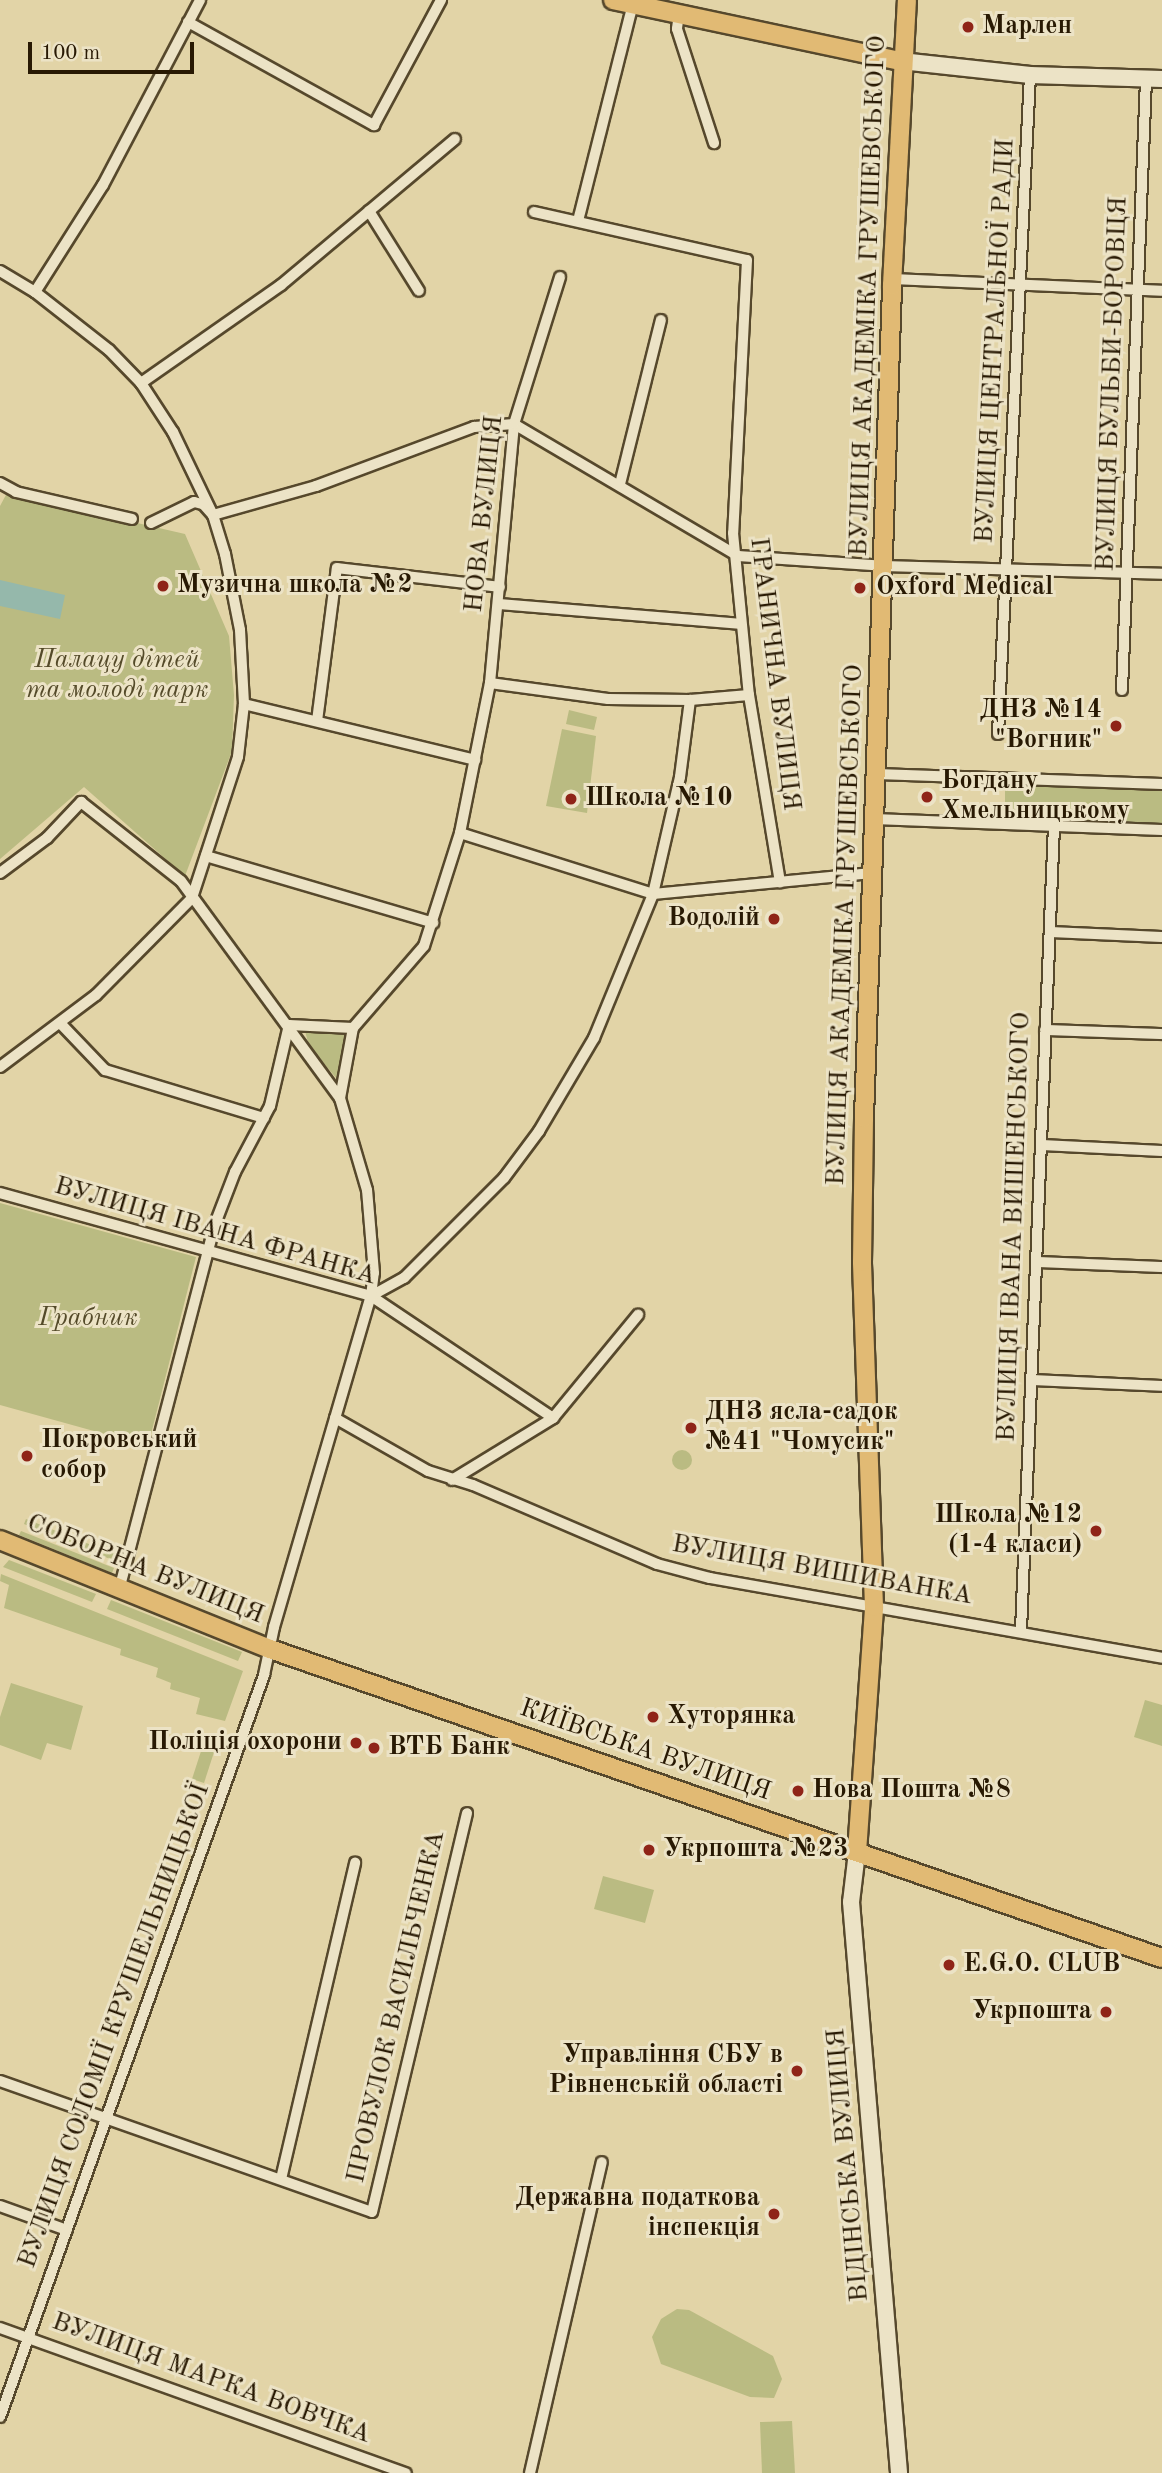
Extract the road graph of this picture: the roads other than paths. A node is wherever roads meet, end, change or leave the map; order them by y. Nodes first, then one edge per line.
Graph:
1 (200, 0) edge
2 (441, 0) edge
3 (613, 0) edge
4 (906, 0) edge
5 (633, 4) junction
6 (679, 14) junction
7 (188, 22) junction
8 (901, 61) junction
9 (1030, 75) junction
10 (1154, 79) edge
11 (456, 139) dead end
12 (714, 143) dead end
13 (369, 211) junction
14 (534, 212) dead end
15 (578, 221) junction
16 (0, 271) edge
17 (560, 277) dead end
18 (892, 279) junction
19 (1023, 285) junction
20 (1141, 289) junction
21 (419, 291) dead end
22 (1162, 291) edge
23 (35, 292) junction
24 (661, 320) dead end
25 (141, 383) junction
26 (514, 424) junction
27 (0, 483) edge
28 (620, 484) junction
29 (214, 515) junction
30 (132, 519) dead end
31 (150, 523) dead end
32 (738, 556) junction
33 (883, 566) junction
34 (1008, 570) junction
35 (1129, 571) junction
36 (1162, 574) edge
37 (500, 587) junction
38 (499, 604) junction
39 (740, 624) junction
40 (489, 683) junction
41 (1122, 690) dead end
42 (749, 695) junction
43 (690, 700) junction
44 (244, 704) junction
45 (317, 722) junction
46 (998, 734) dead end
47 (475, 760) junction
48 (877, 774) junction
49 (1162, 784) edge
50 (874, 819) junction
51 (1054, 826) junction
52 (1162, 830) edge
53 (460, 833) junction
54 (206, 856) junction
55 (0, 873) edge
56 (872, 873) junction
57 (780, 882) junction
58 (653, 894) junction
59 (191, 898) junction
60 (433, 923) junction
61 (1049, 932) junction
62 (1162, 937) edge
63 (61, 1024) junction
64 (289, 1025) junction
65 (353, 1028) junction
66 (1045, 1030) junction
67 (1162, 1034) edge
68 (0, 1067) edge
69 (340, 1098) junction
70 (264, 1118) junction
71 (1042, 1145) junction
72 (1162, 1150) edge
73 (0, 1193) edge
74 (208, 1251) junction
75 (1037, 1262) junction
76 (1162, 1267) edge
77 (371, 1296) junction
78 (638, 1315) dead end
79 (1032, 1380) junction
80 (1162, 1386) edge
81 (335, 1418) junction
82 (553, 1418) junction
83 (452, 1480) junction
84 (0, 1540) edge
85 (119, 1590) junction
86 (874, 1607) junction
87 (1021, 1630) junction
88 (270, 1648) junction
89 (1162, 1658) edge
90 (467, 1813) dead end
91 (857, 1852) junction
92 (355, 1863) dead end
93 (1162, 1958) edge
94 (0, 2081) edge
95 (107, 2118) junction
96 (603, 2162) dead end
97 (281, 2179) junction
98 (0, 2206) edge
99 (67, 2230) junction
100 (0, 2328) edge
101 (29, 2339) junction
102 (0, 2417) edge
103 (406, 2473) edge
104 (530, 2473) edge
105 (899, 2473) edge

1 - 7 street
2 - 7 street
3 - 5 main road
4 - 8 main road, ВУЛИЦЯ АКАДЕМІКА ГРУШЕВСЬКОГО
5 - 6 main road
5 - 15 street
6 - 8 main road
6 - 12 street
7 - 23 street
8 - 9 main road
8 - 18 main road, ВУЛИЦЯ АКАДЕМІКА ГРУШЕВСЬКОГО
9 - 10 main road
9 - 19 street, ВУЛИЦЯ ЦЕНТРАЛЬНОЇ РАДИ
10 - 20 street, ВУЛИЦЯ БУЛЬБИ-БОРОВЦЯ
11 - 13 street
13 - 21 street
13 - 25 street
14 - 15 street
15 - 32 street, ГРАНИЧНА ВУЛИЦЯ
16 - 23 street
17 - 26 street, НОВА ВУЛИЦЯ
18 - 19 street
18 - 33 main road, ВУЛИЦЯ АКАДЕМІКА ГРУШЕВСЬКОГО
19 - 20 street
19 - 34 street, ВУЛИЦЯ ЦЕНТРАЛЬНОЇ РАДИ
20 - 22 street
20 - 35 street, ВУЛИЦЯ БУЛЬБИ-БОРОВЦЯ
23 - 25 street
24 - 28 street
25 - 29 street
26 - 28 street
26 - 29 street
26 - 37 street, НОВА ВУЛИЦЯ
27 - 30 street
28 - 32 street
29 - 31 street
29 - 44 street
32 - 33 street
32 - 39 street, ГРАНИЧНА ВУЛИЦЯ
33 - 34 street
33 - 48 main road, ВУЛИЦЯ АКАДЕМІКА ГРУШЕВСЬКОГО
34 - 35 street
34 - 46 street, ВУЛИЦЯ ЦЕНТРАЛЬНОЇ РАДИ
35 - 36 street
35 - 41 street, ВУЛИЦЯ БУЛЬБИ-БОРОВЦЯ
37 - 38 street, НОВА ВУЛИЦЯ
37 - 45 street
38 - 39 street
38 - 40 street, НОВА ВУЛИЦЯ
39 - 42 street, ГРАНИЧНА ВУЛИЦЯ
40 - 43 street
40 - 47 street, НОВА ВУЛИЦЯ
42 - 43 street
42 - 57 street, ГРАНИЧНА ВУЛИЦЯ
43 - 58 street
44 - 45 street
44 - 54 street
45 - 47 street
47 - 53 street, НОВА ВУЛИЦЯ
48 - 49 street
48 - 50 main road, ВУЛИЦЯ АКАДЕМІКА ГРУШЕВСЬКОГО
50 - 51 street
50 - 56 main road, ВУЛИЦЯ АКАДЕМІКА ГРУШЕВСЬКОГО
51 - 52 street
51 - 61 street, ВУЛИЦЯ ІВАНА ВИШЕНСЬКОГО
53 - 58 street
53 - 60 street, НОВА ВУЛИЦЯ
54 - 59 street
54 - 60 street
55 - 59 street
56 - 57 street
56 - 86 main road, ВУЛИЦЯ АКАДЕМІКА ГРУШЕВСЬКОГО
57 - 58 street
58 - 77 street
59 - 63 street
59 - 64 street
60 - 65 street, НОВА ВУЛИЦЯ
61 - 62 street
61 - 66 street, ВУЛИЦЯ ІВАНА ВИШЕНСЬКОГО
63 - 68 street
63 - 70 street
64 - 65 street
64 - 69 street
64 - 70 street
65 - 69 street
66 - 67 street
66 - 71 street, ВУЛИЦЯ ІВАНА ВИШЕНСЬКОГО
69 - 77 street, ВУЛИЦЯ СОЛОМІЇ КРУШЕЛЬНИЦЬКОЇ
70 - 74 street
71 - 72 street
71 - 75 street, ВУЛИЦЯ ІВАНА ВИШЕНСЬКОГО
73 - 74 street, ВУЛИЦЯ ІВАНА ФРАНКА
74 - 77 street, ВУЛИЦЯ ІВАНА ФРАНКА
74 - 85 street
75 - 76 street
75 - 79 street, ВУЛИЦЯ ІВАНА ВИШЕНСЬКОГО
77 - 81 street, ВУЛИЦЯ СОЛОМІЇ КРУШЕЛЬНИЦЬКОЇ
77 - 82 street, ВУЛИЦЯ ІВАНА ФРАНКА
78 - 82 street
79 - 80 street
79 - 87 street, ВУЛИЦЯ ІВАНА ВИШЕНСЬКОГО
81 - 83 street, ВУЛИЦЯ ВИШИВАНКА
81 - 88 street, ВУЛИЦЯ СОЛОМІЇ КРУШЕЛЬНИЦЬКОЇ
82 - 83 street
83 - 86 street, ВУЛИЦЯ ВИШИВАНКА
84 - 85 main road, СОБОРНА ВУЛИЦЯ
85 - 88 main road, СОБОРНА ВУЛИЦЯ
86 - 87 street, ВУЛИЦЯ ВИШИВАНКА
86 - 91 main road, ВУЛИЦЯ АКАДЕМІКА ГРУШЕВСЬКОГО
87 - 89 street, ВУЛИЦЯ ВИШИВАНКА
88 - 91 main road, КИЇВСЬКА ВУЛИЦЯ
88 - 95 street, ВУЛИЦЯ СОЛОМІЇ КРУШЕЛЬНИЦЬКОЇ
90 - 97 street, ПРОВУЛОК ВАСИЛЬЧЕНКА
91 - 93 main road, КИЇВСЬКА ВУЛИЦЯ
91 - 105 main road, ВІДІНСЬКА ВУЛИЦЯ
92 - 97 street
94 - 95 street
95 - 97 street
95 - 99 street, ВУЛИЦЯ СОЛОМІЇ КРУШЕЛЬНИЦЬКОЇ
96 - 104 street
98 - 99 street
99 - 101 street, ВУЛИЦЯ СОЛОМІЇ КРУШЕЛЬНИЦЬКОЇ
100 - 101 street, ВУЛИЦЯ МАРКА ВОВЧКА
101 - 102 street, ВУЛИЦЯ СОЛОМІЇ КРУШЕЛЬНИЦЬКОЇ
101 - 103 street, ВУЛИЦЯ МАРКА ВОВЧКА

